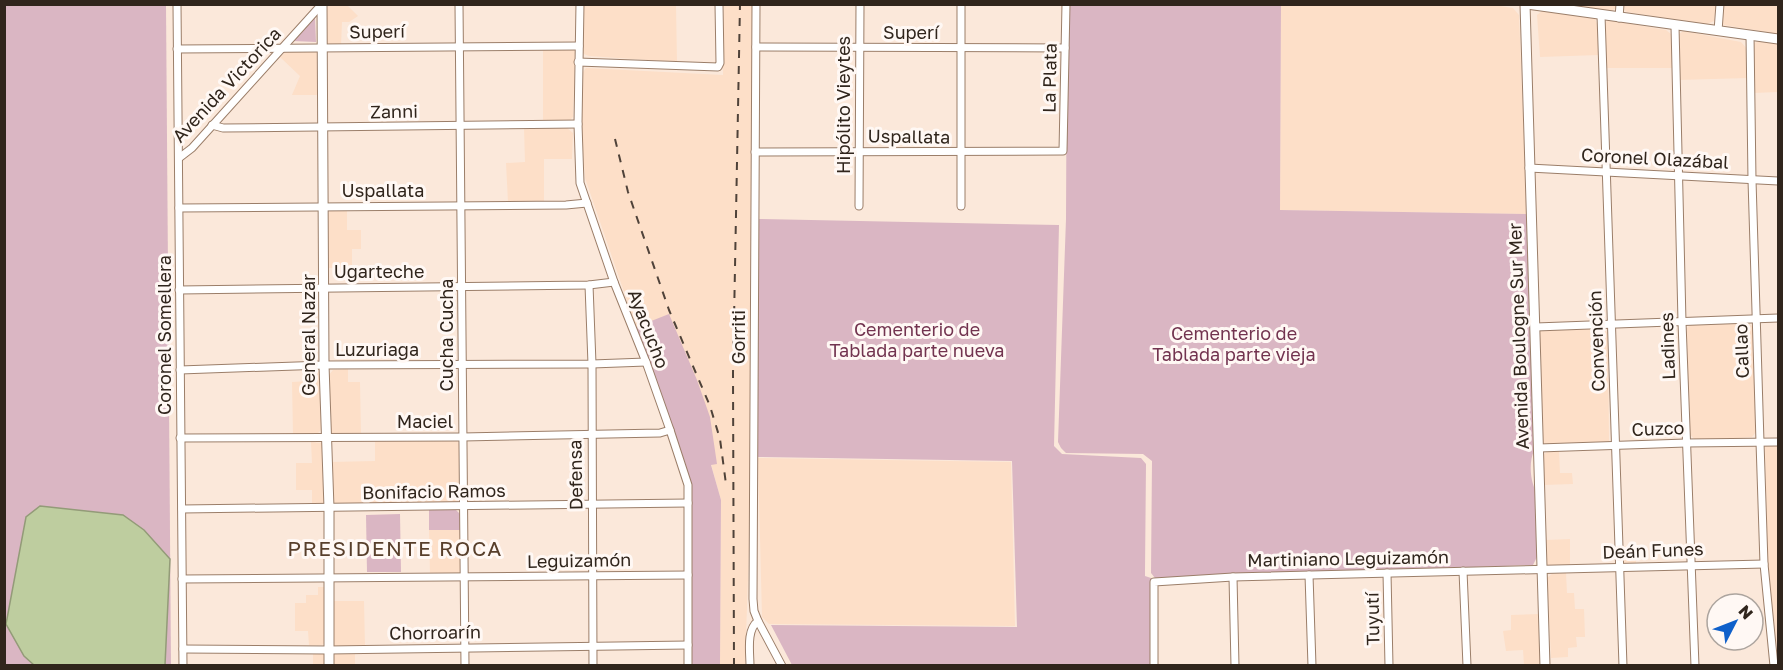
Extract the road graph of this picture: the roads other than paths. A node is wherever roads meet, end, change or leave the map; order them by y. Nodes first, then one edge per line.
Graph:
1 (177, 4) edge
2 (459, 4) edge
3 (580, 4) edge
4 (719, 4) edge
5 (756, 4) edge
6 (860, 4) edge
7 (961, 4) edge
8 (1066, 4) edge
9 (1620, 4) edge
10 (1720, 4) edge
11 (322, 5) edge
12 (1531, 5) edge
13 (1600, 15) junction
14 (1619, 18) junction
15 (1675, 26) junction
16 (1718, 31) junction
17 (1750, 35) junction
18 (1779, 39) edge
19 (459, 46) junction
20 (579, 46) junction
21 (756, 47) junction
22 (859, 47) junction
23 (961, 48) junction
24 (1065, 48) junction
25 (177, 49) junction
26 (280, 49) junction
27 (322, 49) junction
28 (578, 62) junction
29 (578, 124) junction
30 (212, 125) junction
31 (459, 125) junction
32 (323, 128) junction
33 (859, 151) junction
34 (1064, 151) joint
35 (755, 152) junction
36 (960, 153) junction
37 (179, 158) junction
38 (1529, 168) junction
39 (1606, 171) junction
40 (1678, 176) junction
41 (1752, 180) junction
42 (1779, 181) edge
43 (586, 203) junction
44 (324, 206) junction
45 (460, 206) junction
46 (859, 206) dead end
47 (961, 206) dead end
48 (179, 208) junction
49 (614, 282) junction
50 (589, 285) junction
51 (462, 286) junction
52 (325, 287) junction
53 (179, 290) junction
54 (1779, 318) edge
55 (1756, 319) junction
56 (1682, 322) junction
57 (1612, 324) junction
58 (1536, 327) junction
59 (646, 362) junction
60 (591, 364) junction
61 (324, 365) junction
62 (462, 366) junction
63 (180, 370) junction
64 (670, 430) junction
65 (591, 435) junction
66 (463, 437) junction
67 (180, 438) junction
68 (327, 438) junction
69 (1760, 442) junction
70 (1779, 442) edge
71 (1686, 443) junction
72 (1615, 445) junction
73 (1539, 448) junction
74 (688, 504) junction
75 (592, 505) junction
76 (465, 506) junction
77 (329, 508) junction
78 (182, 509) junction
79 (1764, 564) junction
80 (1692, 565) junction
81 (1619, 568) junction
82 (1542, 569) junction
83 (1464, 571) junction
84 (1387, 573) junction
85 (688, 575) junction
86 (1309, 575) junction
87 (592, 576) junction
88 (465, 577) junction
89 (1233, 577) junction
90 (182, 579) junction
91 (328, 579) junction
92 (758, 621) junction
93 (688, 645) junction
94 (592, 646) junction
95 (465, 648) junction
96 (183, 649) junction
97 (328, 650) junction
98 (183, 666) edge
99 (329, 666) edge
100 (465, 666) edge
101 (592, 666) edge
102 (688, 666) edge
103 (750, 666) edge
104 (782, 666) edge
105 (1154, 666) edge
106 (1235, 666) edge
107 (1312, 666) edge
108 (1389, 666) edge
109 (1467, 666) edge
110 (1545, 666) edge
111 (1623, 666) edge
112 (1695, 666) edge
113 (1774, 666) edge

1 - 25 street, Coronel Somellera
2 - 19 street, Cucha Cucha
3 - 20 street, Ayacucho
4 - 28 street
5 - 21 street, Gorriti
6 - 22 street, Hipólito Vieytes
7 - 23 street
8 - 24 street, La Plata
9 - 14 street
10 - 16 street
11 - 26 street, Avenida Victorica
11 - 27 main road, General Nazar
12 - 13 main road
12 - 38 main road, Avenida Boulogne Sur Mer
13 - 14 main road
13 - 39 street, Convención
14 - 15 main road
15 - 16 main road
15 - 40 street, Ladines
16 - 17 main road
17 - 18 main road
17 - 41 street, Callao
19 - 20 street, Superí
19 - 27 street, Superí
19 - 31 street, Cucha Cucha
20 - 28 street, Ayacucho
21 - 22 street, Superí
21 - 35 street, Gorriti
22 - 23 street, Superí
22 - 33 street, Hipólito Vieytes
23 - 24 street, Superí
23 - 36 street
24 - 34 street, La Plata
25 - 26 street, Superí
25 - 37 street, Coronel Somellera
26 - 27 street, Superí
26 - 30 street, Avenida Victorica
27 - 32 main road, General Nazar
28 - 29 street, Ayacucho
29 - 31 street, Zanni
29 - 43 street, Ayacucho
30 - 32 street, Zanni
30 - 37 street, Avenida Victorica
31 - 32 street, Zanni
31 - 45 street, Cucha Cucha
32 - 44 main road, General Nazar
33 - 35 street, Uspallata
33 - 36 street, Uspallata
33 - 46 street, Hipólito Vieytes
34 - 36 street, Uspallata
35 - 92 street, Gorriti
36 - 47 street
37 - 48 street, Coronel Somellera
38 - 39 street, Coronel Olazábal
38 - 58 main road, Avenida Boulogne Sur Mer
39 - 40 street, Coronel Olazábal
39 - 57 street, Convención
40 - 41 street, Coronel Olazábal
40 - 56 street, Ladines
41 - 42 street, Coronel Olazábal
41 - 55 street, Callao
43 - 45 street, Uspallata
43 - 49 street, Ayacucho
44 - 45 street, Uspallata
44 - 48 street, Uspallata
44 - 52 main road, General Nazar
45 - 51 street, Cucha Cucha
48 - 53 street, Coronel Somellera
49 - 50 street, Ugarteche
49 - 59 street, Ayacucho
50 - 51 street, Ugarteche
50 - 60 street, Defensa
51 - 52 street, Ugarteche
51 - 62 street, Cucha Cucha
52 - 53 street, Ugarteche
52 - 61 main road, General Nazar
53 - 63 street, Coronel Somellera
54 - 55 street
55 - 56 street
55 - 69 street, Callao
56 - 57 street
56 - 71 street, Ladines
57 - 58 street
57 - 72 street, Convención
58 - 73 main road, Avenida Boulogne Sur Mer
59 - 60 street, Luzuriaga
59 - 64 street, Ayacucho
60 - 62 street, Luzuriaga
60 - 65 street, Defensa
61 - 62 street, Luzuriaga
61 - 63 street, Luzuriaga
61 - 68 main road, General Nazar
62 - 66 street, Cucha Cucha
63 - 67 street, Coronel Somellera
64 - 65 street, Maciel
64 - 74 street, Ayacucho
65 - 66 street, Maciel
65 - 75 street, Defensa
66 - 68 street, Maciel
66 - 76 street, Cucha Cucha
67 - 68 street, Maciel
67 - 78 street, Coronel Somellera
68 - 77 main road, General Nazar
69 - 70 street, Cuzco
69 - 71 street, Cuzco
69 - 79 street, Callao
71 - 72 street, Cuzco
71 - 80 street, Ladines
72 - 73 street, Cuzco
72 - 81 street, Convención
73 - 82 main road, Avenida Boulogne Sur Mer
74 - 75 street, Bonifacio Ramos
74 - 85 street, Ayacucho
75 - 76 street, Bonifacio Ramos
75 - 87 street, Defensa
76 - 77 street, Bonifacio Ramos
76 - 88 street, Cucha Cucha
77 - 78 street, Bonifacio Ramos
77 - 91 main road, General Nazar
78 - 90 street, Coronel Somellera
79 - 80 street, Deán Funes
79 - 113 street, Callao
80 - 81 street, Deán Funes
80 - 112 street, Ladines
81 - 82 street, Deán Funes
81 - 111 street, Convención
82 - 83 street, Martiniano Leguizamón
82 - 110 main road, Avenida Boulogne Sur Mer
83 - 84 street, Martiniano Leguizamón
83 - 109 street
84 - 86 street, Martiniano Leguizamón
84 - 108 street, Tuyutí
85 - 87 street, Leguizamón
85 - 93 street, Ayacucho
86 - 89 street, Martiniano Leguizamón
86 - 107 street
87 - 88 street, Leguizamón
87 - 94 street, Defensa
88 - 91 street, Leguizamón
88 - 95 street, Cucha Cucha
89 - 105 street, Martiniano Leguizamón
89 - 106 street
90 - 91 street, Leguizamón
90 - 96 street, Coronel Somellera
91 - 97 main road, General Nazar
92 - 103 street, Gorriti
92 - 104 street
93 - 94 street, Chorroarín
93 - 102 street, Ayacucho
94 - 95 street, Chorroarín
94 - 101 street, Defensa
95 - 97 street, Chorroarín
95 - 100 street, Cucha Cucha
96 - 97 street, Chorroarín
96 - 98 street, Coronel Somellera
97 - 99 main road, General Nazar

